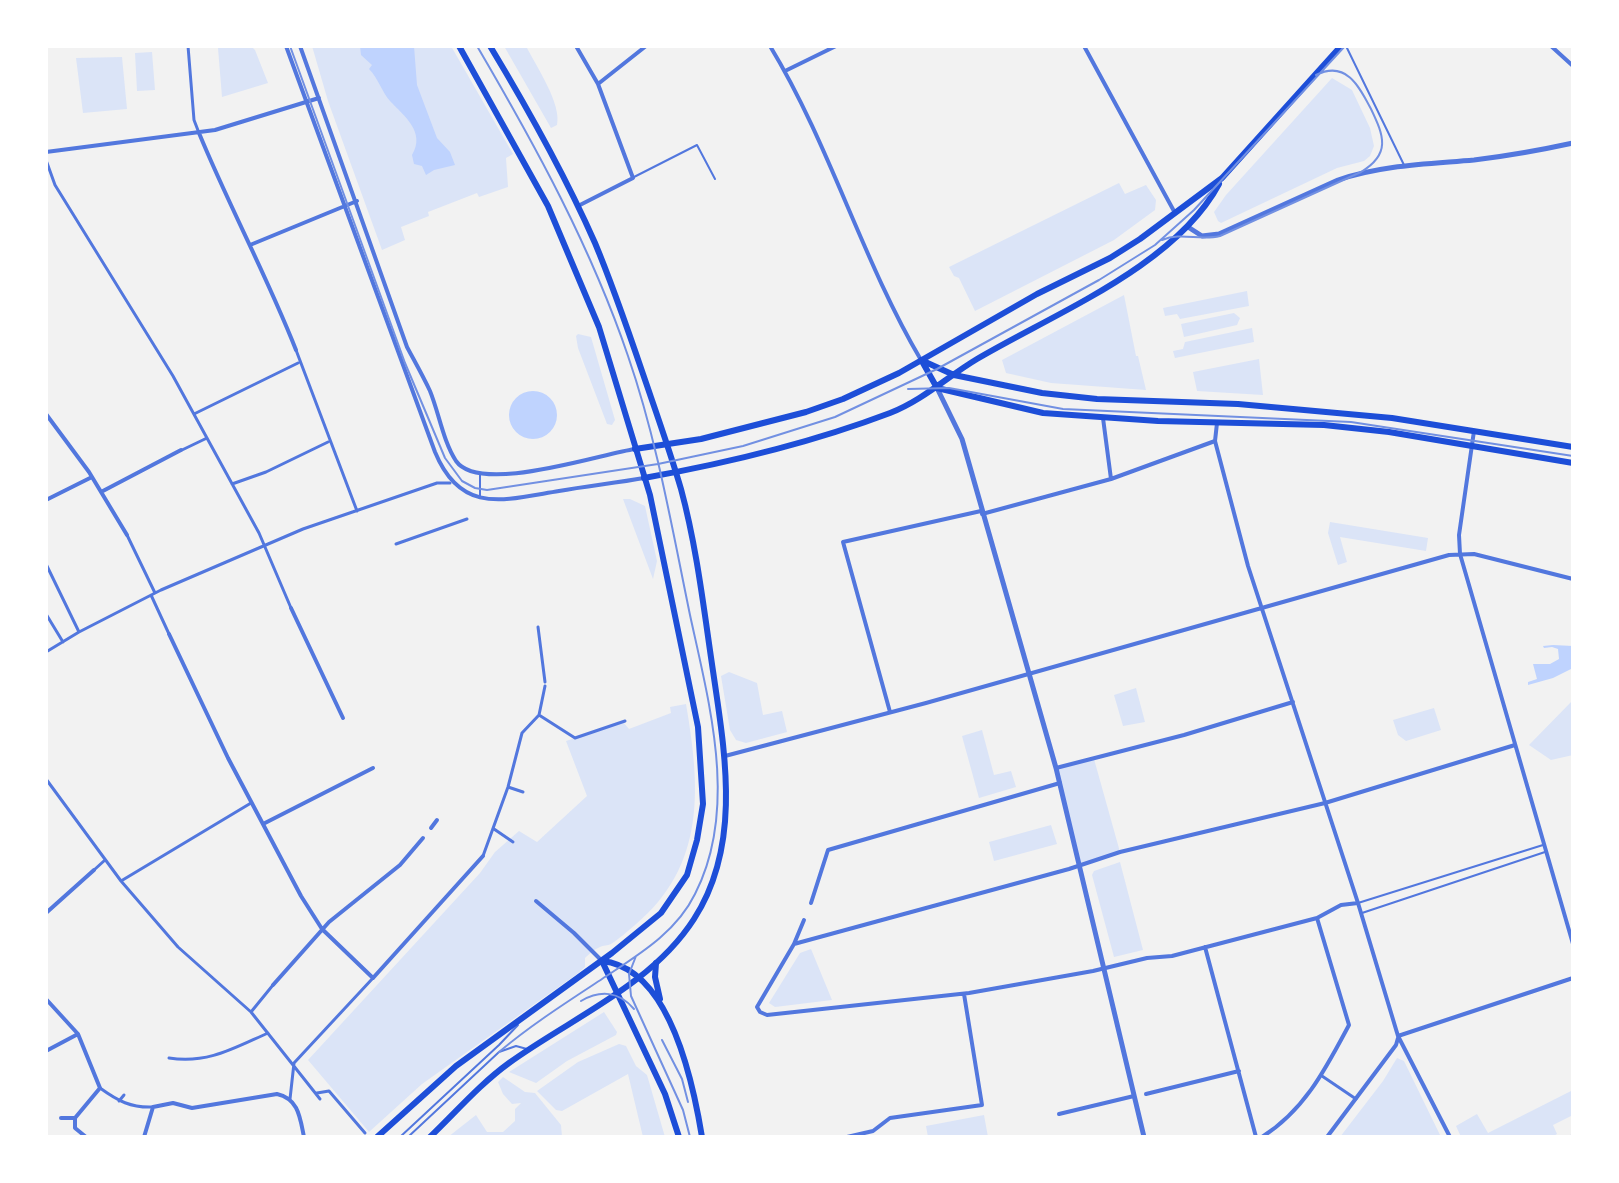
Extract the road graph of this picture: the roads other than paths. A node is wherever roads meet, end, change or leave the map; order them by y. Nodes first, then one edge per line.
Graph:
1 (188, 46) edge
2 (286, 46) edge
3 (300, 46) edge
4 (459, 46) edge
5 (490, 46) edge
6 (576, 46) edge
7 (646, 46) edge
8 (770, 46) edge
9 (836, 46) edge
10 (1084, 46) edge
11 (1344, 46) edge
12 (1551, 46) edge
13 (1573, 66) edge
14 (785, 71) junction
15 (598, 84) junction
16 (319, 98) junction
17 (307, 103) junction
18 (199, 133) junction
19 (1573, 143) edge
20 (46, 152) edge
21 (46, 160) edge
22 (1404, 166) junction
23 (633, 178) junction
24 (1222, 178) junction
25 (715, 179) dead end
26 (357, 201) junction
27 (344, 206) junction
28 (578, 206) junction
29 (1178, 216) junction
30 (1188, 227) junction
31 (250, 245) junction
32 (296, 350) joint
33 (921, 360) junction
34 (299, 363) junction
35 (954, 375) junction
36 (937, 388) junction
37 (46, 414) edge
38 (194, 414) junction
39 (1103, 418) junction
40 (1217, 423) junction
41 (1474, 431) junction
42 (207, 438) junction
43 (1215, 441) junction
44 (329, 442) junction
45 (666, 444) junction
46 (1472, 447) junction
47 (1573, 447) edge
48 (635, 449) junction
49 (181, 450) joint
50 (1573, 463) edge
51 (480, 473) junction
52 (676, 473) junction
53 (92, 477) junction
54 (644, 478) junction
55 (1111, 479) junction
56 (450, 483) dead end
57 (232, 484) junction
58 (101, 492) junction
59 (480, 498) junction
60 (46, 500) edge
61 (357, 511) junction
62 (982, 513) junction
63 (467, 519) dead end
64 (127, 535) joint
65 (396, 544) dead end
66 (265, 545) junction
67 (1460, 554) junction
68 (46, 564) edge
69 (48, 575) edge
70 (1573, 579) edge
71 (153, 594) junction
72 (291, 608) joint
73 (1262, 608) junction
74 (46, 614) edge
75 (538, 627) dead end
76 (79, 632) junction
77 (169, 634) joint
78 (63, 642) junction
79 (46, 652) edge
80 (1029, 673) junction
81 (1293, 702) junction
82 (890, 712) junction
83 (539, 715) junction
84 (343, 718) dead end
85 (625, 721) dead end
86 (1515, 745) junction
87 (725, 756) junction
88 (373, 768) dead end
89 (1056, 768) junction
90 (46, 779) edge
91 (1060, 783) junction
92 (508, 787) junction
93 (523, 792) dead end
94 (251, 803) junction
95 (1325, 803) junction
96 (437, 820) dead end
97 (263, 824) junction
98 (431, 828) dead end
99 (494, 829) junction
100 (423, 838) dead end
101 (513, 842) dead end
102 (1544, 845) junction
103 (1546, 852) junction
104 (483, 856) joint
105 (105, 860) junction
106 (1079, 864) junction
107 (94, 870) joint
108 (121, 881) junction
109 (536, 901) dead end
110 (811, 903) dead end
111 (1358, 903) junction
112 (46, 913) edge
113 (1361, 913) junction
114 (1317, 918) junction
115 (804, 920) dead end
116 (322, 929) junction
117 (794, 944) junction
118 (1573, 944) edge
119 (1205, 947) junction
120 (656, 960) junction
121 (602, 961) junction
122 (1103, 968) junction
123 (638, 977) junction
124 (373, 978) junction
125 (1573, 978) edge
126 (273, 985) joint
127 (618, 992) junction
128 (964, 993) junction
129 (46, 999) edge
130 (661, 1006) junction
131 (251, 1012) junction
132 (524, 1018) junction
133 (268, 1033) junction
134 (78, 1034) junction
135 (1398, 1036) junction
136 (530, 1049) junction
137 (46, 1051) edge
138 (169, 1058) dead end
139 (294, 1063) junction
140 (1239, 1071) junction
141 (1322, 1076) junction
142 (100, 1088) junction
143 (317, 1093) junction
144 (1146, 1094) dead end
145 (124, 1095) dead end
146 (1134, 1096) junction
147 (290, 1099) junction
148 (320, 1099) dead end
149 (1356, 1099) junction
150 (119, 1101) junction
151 (153, 1107) junction
152 (1059, 1114) dead end
153 (61, 1118) dead end
154 (75, 1118) junction
155 (365, 1133) dead end
156 (864, 1135) edge
157 (86, 1137) edge
158 (144, 1137) edge
159 (304, 1137) edge
160 (377, 1137) edge
161 (400, 1137) edge
162 (408, 1137) edge
163 (430, 1137) edge
164 (679, 1137) edge
165 (702, 1137) edge
166 (847, 1137) edge
167 (1144, 1137) edge
168 (1256, 1137) edge
169 (1262, 1137) edge
170 (1327, 1137) edge
171 (1450, 1137) edge

1 - 18 street
2 - 17 street
3 - 16 street
4 - 48 main road
5 - 28 main road
6 - 15 street
7 - 15 street
8 - 14 street
9 - 14 street
10 - 29 street
11 - 22 lane
11 - 24 main road
12 - 13 street
14 - 33 street
15 - 23 street
16 - 17 street
16 - 26 street
17 - 18 street
17 - 27 street
18 - 20 street
18 - 31 street
19 - 22 street
21 - 38 street
22 - 30 street
23 - 25 lane
23 - 28 street
24 - 29 main road
24 - 30 main road
26 - 27 street
26 - 51 street
27 - 31 street
27 - 59 street
28 - 45 main road
29 - 30 main road
29 - 33 main road
30 - 35 main road
31 - 32 street
32 - 34 street
33 - 35 main road
33 - 36 main road
33 - 45 main road
34 - 38 street
34 - 44 street
35 - 36 main road
35 - 41 main road
36 - 39 main road
36 - 52 main road
36 - 62 street
37 - 53 street
38 - 42 street
39 - 40 main road
39 - 55 street
40 - 43 street
40 - 46 main road
41 - 46 street
41 - 47 main road
42 - 49 street
42 - 57 street
43 - 55 street
43 - 73 street
44 - 57 street
44 - 61 street
45 - 48 main road
45 - 52 main road
46 - 50 main road
46 - 67 street
48 - 51 street
48 - 54 main road
49 - 58 street
51 - 59 lane
52 - 54 main road
52 - 87 main road
53 - 58 street
53 - 60 street
54 - 59 street
54 - 121 main road
55 - 62 street
56 - 61 street
57 - 66 street
58 - 64 street
61 - 66 street
62 - 80 street
62 - 82 street
63 - 65 street
64 - 71 street
66 - 71 street
66 - 72 street
67 - 70 street
67 - 73 street
67 - 86 street
68 - 69 street
69 - 76 street
71 - 76 street
71 - 77 street
72 - 84 street
73 - 80 street
73 - 81 street
74 - 78 street
75 - 83 street
76 - 78 street
77 - 94 street
78 - 79 street
80 - 82 street
80 - 89 street
81 - 89 street
81 - 95 street
82 - 87 street
83 - 85 street
83 - 92 street
86 - 95 street
86 - 102 street
87 - 120 main road
88 - 97 street
89 - 91 street
90 - 105 street
91 - 106 street
91 - 110 street
92 - 93 street
92 - 99 street
94 - 97 street
94 - 108 street
95 - 106 street
95 - 111 street
96 - 98 street
97 - 116 street
99 - 101 street
99 - 104 street
100 - 116 street
102 - 103 street
102 - 111 lane
103 - 113 lane
103 - 118 street
104 - 124 street
105 - 107 street
105 - 108 street
106 - 117 street
106 - 122 street
107 - 112 street
108 - 131 street
109 - 121 street
111 - 113 street
111 - 114 street
113 - 135 street
114 - 119 street
114 - 141 street
115 - 117 street
116 - 124 street
116 - 126 street
117 - 128 street
119 - 122 street
119 - 140 street
120 - 123 main road
120 - 130 main road
121 - 123 main road
121 - 127 main road
121 - 132 main road
122 - 128 street
122 - 146 street
123 - 127 main road
123 - 130 main road
124 - 139 street
125 - 135 street
126 - 131 street
127 - 136 main road
127 - 164 main road
128 - 156 street
129 - 134 street
130 - 165 main road
131 - 133 street
132 - 160 main road
132 - 161 lane
133 - 138 street
133 - 139 street
134 - 137 street
134 - 142 street
135 - 149 street
135 - 171 street
136 - 162 lane
136 - 163 main road
139 - 143 street
139 - 147 street
140 - 144 street
140 - 168 street
141 - 149 street
141 - 169 street
142 - 150 street
142 - 154 street
143 - 148 street
143 - 155 street
145 - 150 street
146 - 152 street
146 - 167 street
147 - 151 street
147 - 159 street
149 - 170 street
150 - 151 street
151 - 158 street
153 - 154 street
154 - 157 street
156 - 166 street

